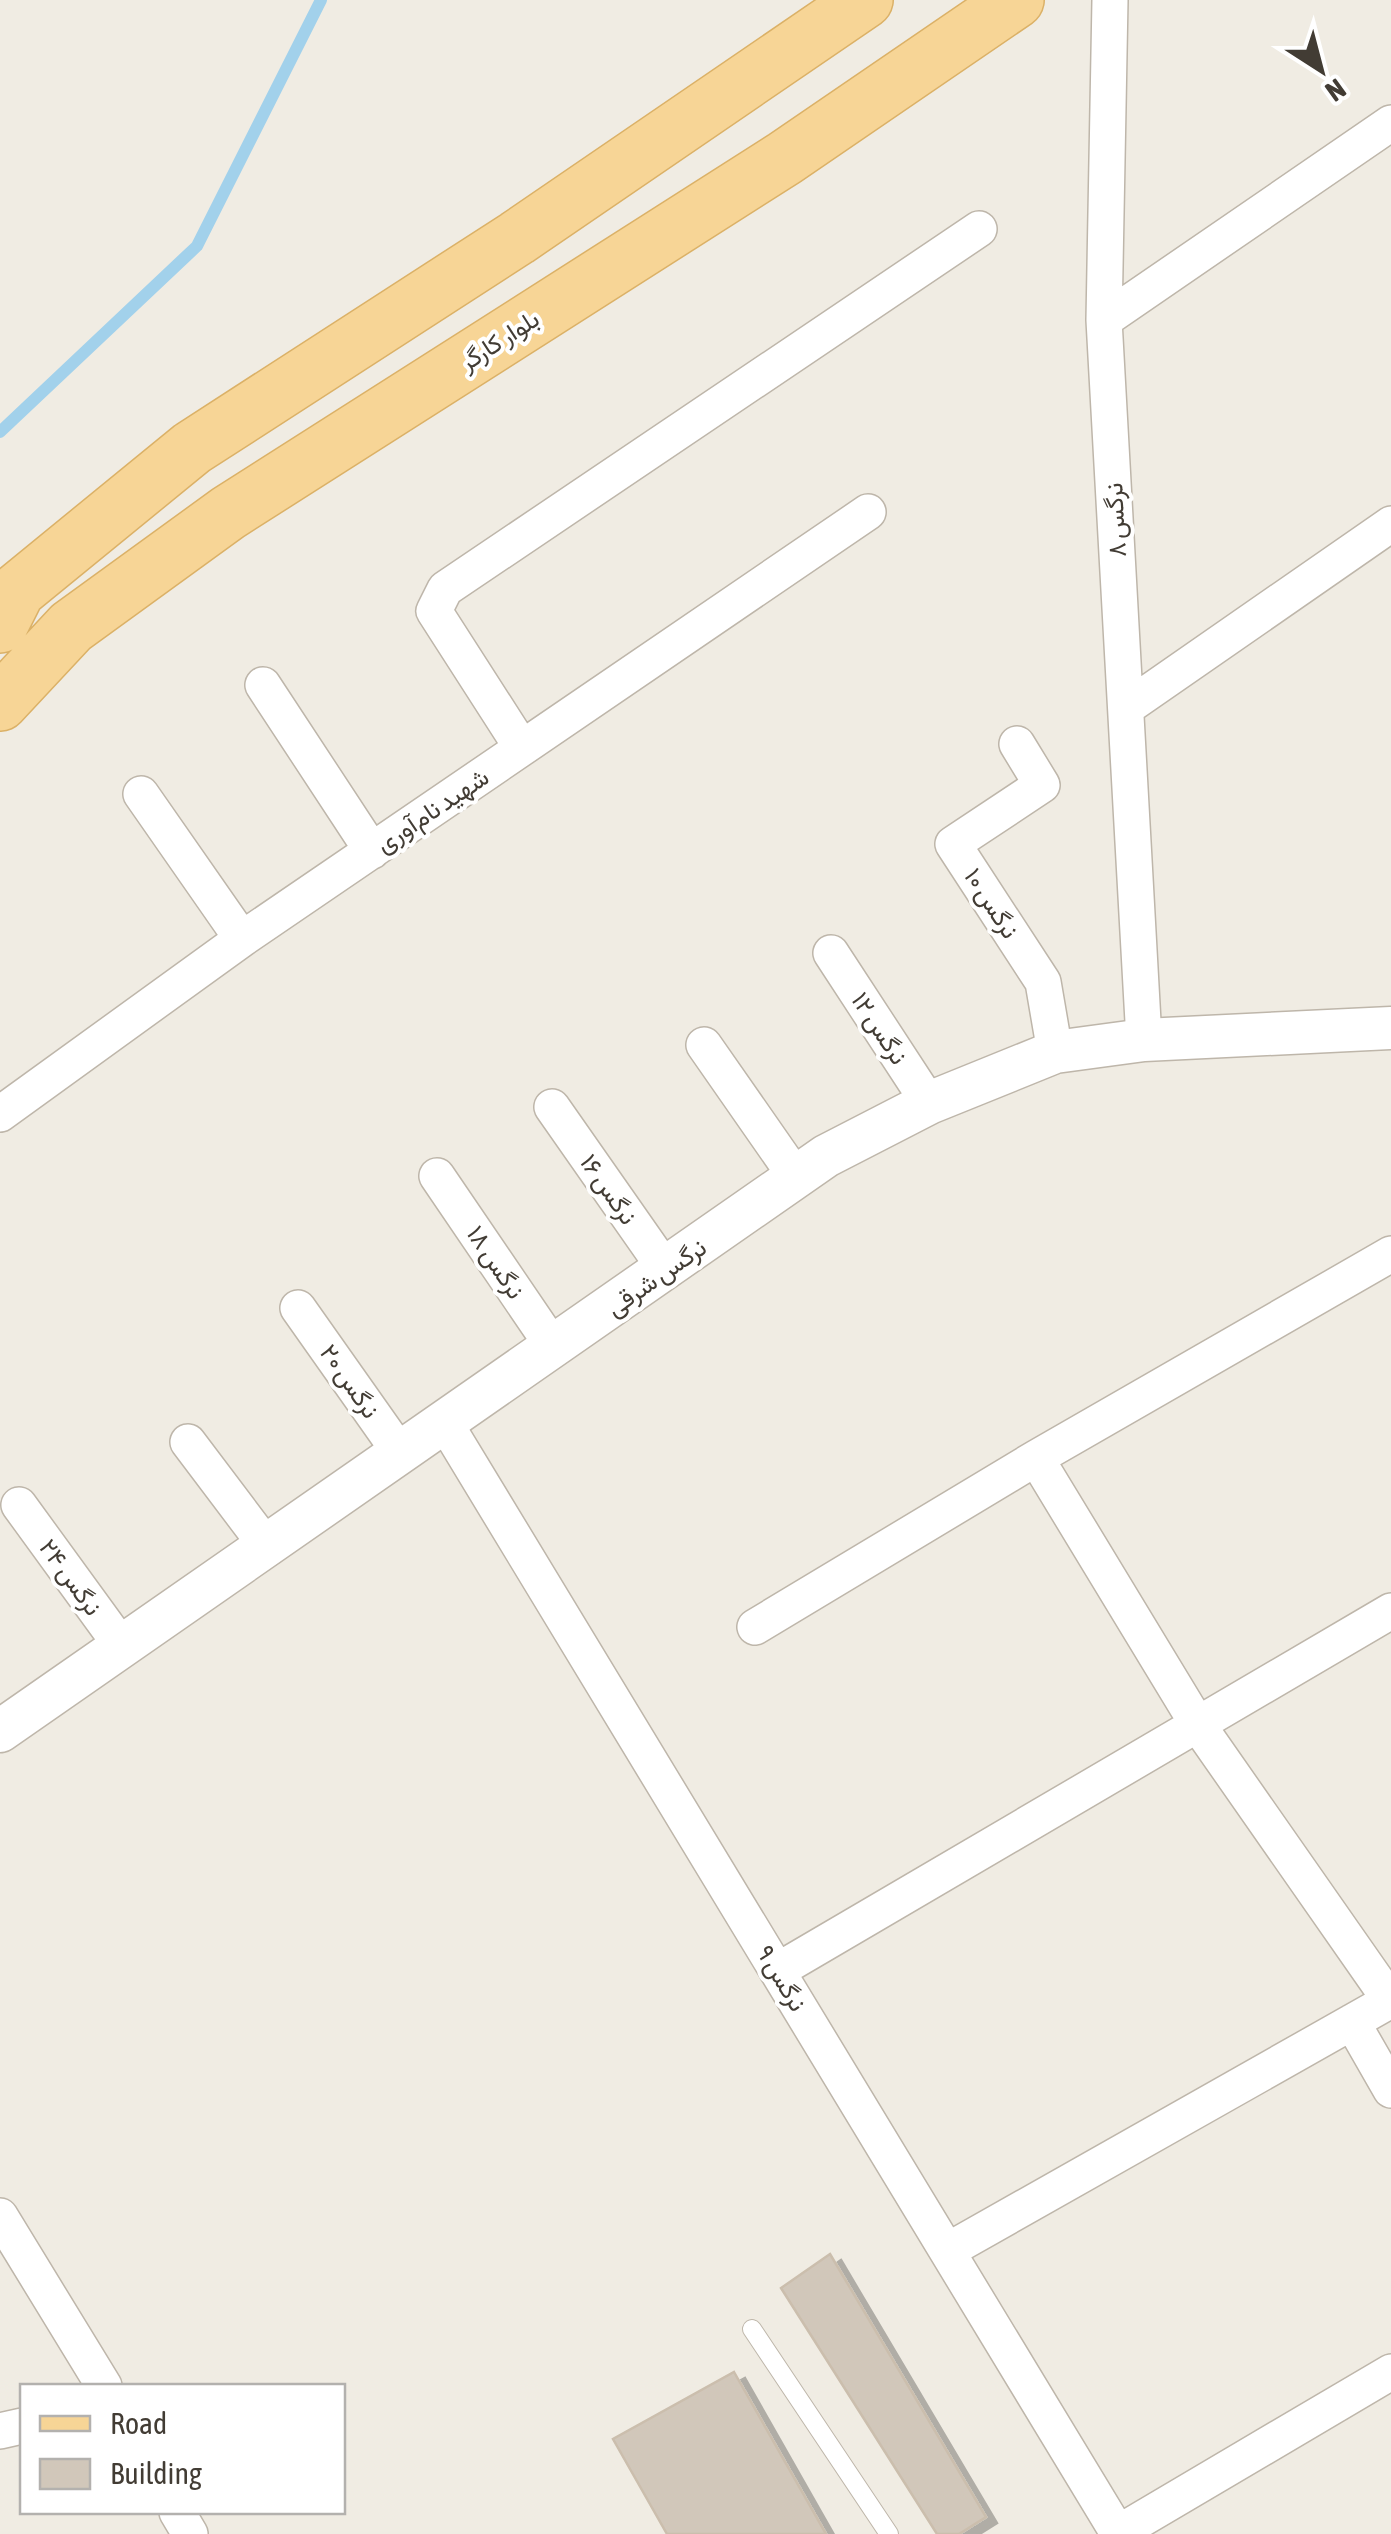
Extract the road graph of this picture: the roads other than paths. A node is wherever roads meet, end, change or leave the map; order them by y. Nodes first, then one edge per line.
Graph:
1 (865, 0) edge
2 (1016, 0) edge
3 (1110, 0) edge
4 (1391, 123) edge
5 (979, 229) dead end
6 (1104, 320) junction
7 (868, 512) dead end
8 (1391, 524) edge
9 (0, 625) edge
10 (264, 685) dead end
11 (0, 703) edge
12 (1126, 708) junction
13 (1017, 744) dead end
14 (522, 748) junction
15 (140, 794) dead end
16 (372, 851) junction
17 (242, 939) junction
18 (831, 953) dead end
19 (1391, 1028) edge
20 (1144, 1040) junction
21 (704, 1045) dead end
22 (1056, 1052) junction
23 (928, 1103) junction
24 (552, 1107) dead end
25 (0, 1114) edge
26 (438, 1176) dead end
27 (796, 1177) junction
28 (1391, 1254) edge
29 (666, 1270) junction
30 (298, 1308) dead end
31 (554, 1348) junction
32 (445, 1423) junction
33 (188, 1442) dead end
34 (401, 1454) junction
35 (1036, 1458) junction
36 (19, 1505) dead end
37 (268, 1548) junction
38 (1391, 1611) edge
39 (755, 1627) dead end
40 (123, 1648) junction
41 (1198, 1725) junction
42 (0, 1731) edge
43 (777, 1971) junction
44 (1391, 2000) edge
45 (1352, 2022) junction
46 (1391, 2090) edge
47 (0, 2216) edge
48 (948, 2251) junction
49 (752, 2329) dead end
50 (1391, 2372) edge
51 (103, 2384) edge
52 (1118, 2533) edge
53 (889, 2534) edge

1 - 9 main road
2 - 11 main road, بلوار کارگر
3 - 6 street, نرگس ۸
4 - 6 street
5 - 14 street
6 - 12 street, نرگس ۸
7 - 14 street, شهید نام‌آوری
8 - 12 street
10 - 16 street
12 - 20 street, نرگس ۸
13 - 22 street, نرگس ۱۰
14 - 16 street, شهید نام‌آوری
15 - 17 street
16 - 17 street, شهید نام‌آوری
17 - 25 street, شهید نام‌آوری
18 - 23 street, نرگس ۱۲
19 - 20 street, نرگس شرقی
20 - 22 street, نرگس شرقی
21 - 27 street
22 - 23 street, نرگس شرقی
23 - 27 street, نرگس شرقی
24 - 29 street, نرگس ۱۶
26 - 31 street, نرگس ۱۸
27 - 29 street, نرگس شرقی
28 - 35 street
29 - 31 street, نرگس شرقی
30 - 34 street, نرگس ۲۰
31 - 32 street, نرگس شرقی
32 - 34 street, نرگس شرقی
32 - 43 street, نرگس ۹
33 - 37 street
34 - 37 street, نرگس شرقی
35 - 39 street
35 - 41 street
36 - 40 street, نرگس ۲۴
37 - 40 street, نرگس شرقی
38 - 41 street
40 - 42 street, نرگس شرقی
41 - 43 street
41 - 44 street
43 - 48 street, نرگس ۹
44 - 45 street
45 - 46 street
45 - 48 street
47 - 51 street
48 - 52 street, نرگس ۹
49 - 53 lane
50 - 52 street

